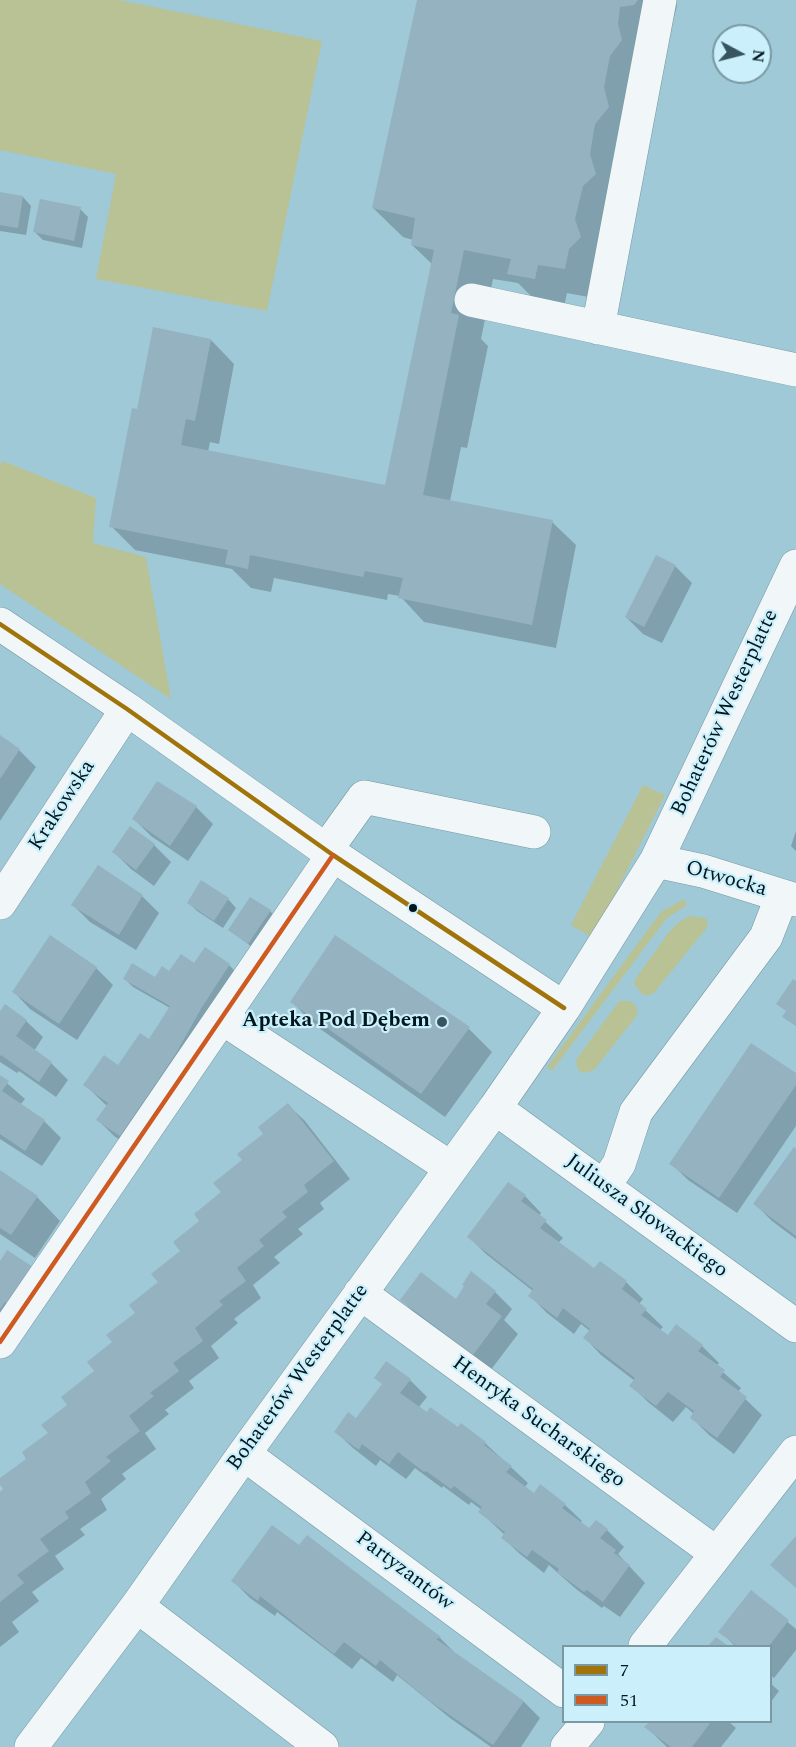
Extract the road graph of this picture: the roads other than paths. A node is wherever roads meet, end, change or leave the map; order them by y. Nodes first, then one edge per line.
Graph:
1 (660, 0) edge
2 (471, 300) dead end
3 (598, 328) junction
4 (796, 370) edge
5 (796, 566) edge
6 (0, 624) edge
7 (127, 709) junction
8 (534, 832) dead end
9 (330, 853) junction
10 (656, 861) junction
11 (789, 898) edge
12 (0, 903) edge
13 (564, 1008) junction
14 (222, 1018) junction
15 (495, 1108) junction
16 (451, 1168) junction
17 (604, 1186) junction
18 (360, 1293) junction
19 (796, 1326) edge
20 (0, 1342) edge
21 (796, 1452) edge
22 (244, 1454) junction
23 (716, 1553) junction
24 (136, 1606) junction
25 (647, 1645) edge
26 (562, 1690) edge
27 (587, 1723) edge
28 (31, 1747) edge
29 (322, 1747) edge
30 (567, 1747) edge

1 - 3 street
2 - 3 street
3 - 4 street
5 - 10 street, Bohaterów Westerplatte
6 - 7 street
7 - 9 street
7 - 12 street, Krakowska
8 - 9 street
9 - 13 street
9 - 14 street
10 - 11 street, Otwocka
10 - 13 street, Bohaterów Westerplatte
11 - 17 street
13 - 15 street, Bohaterów Westerplatte
14 - 16 street
14 - 20 street
15 - 16 street, Bohaterów Westerplatte
15 - 17 street, Juliusza Słowackiego
16 - 18 street, Bohaterów Westerplatte
17 - 19 street, Juliusza Słowackiego
18 - 22 street, Bohaterów Westerplatte
18 - 23 street, Henryka Sucharskiego
21 - 23 street
22 - 24 street, Bohaterów Westerplatte
22 - 26 street, Partyzantów
23 - 25 street
24 - 28 street, Bohaterów Westerplatte
24 - 29 street
27 - 30 street

